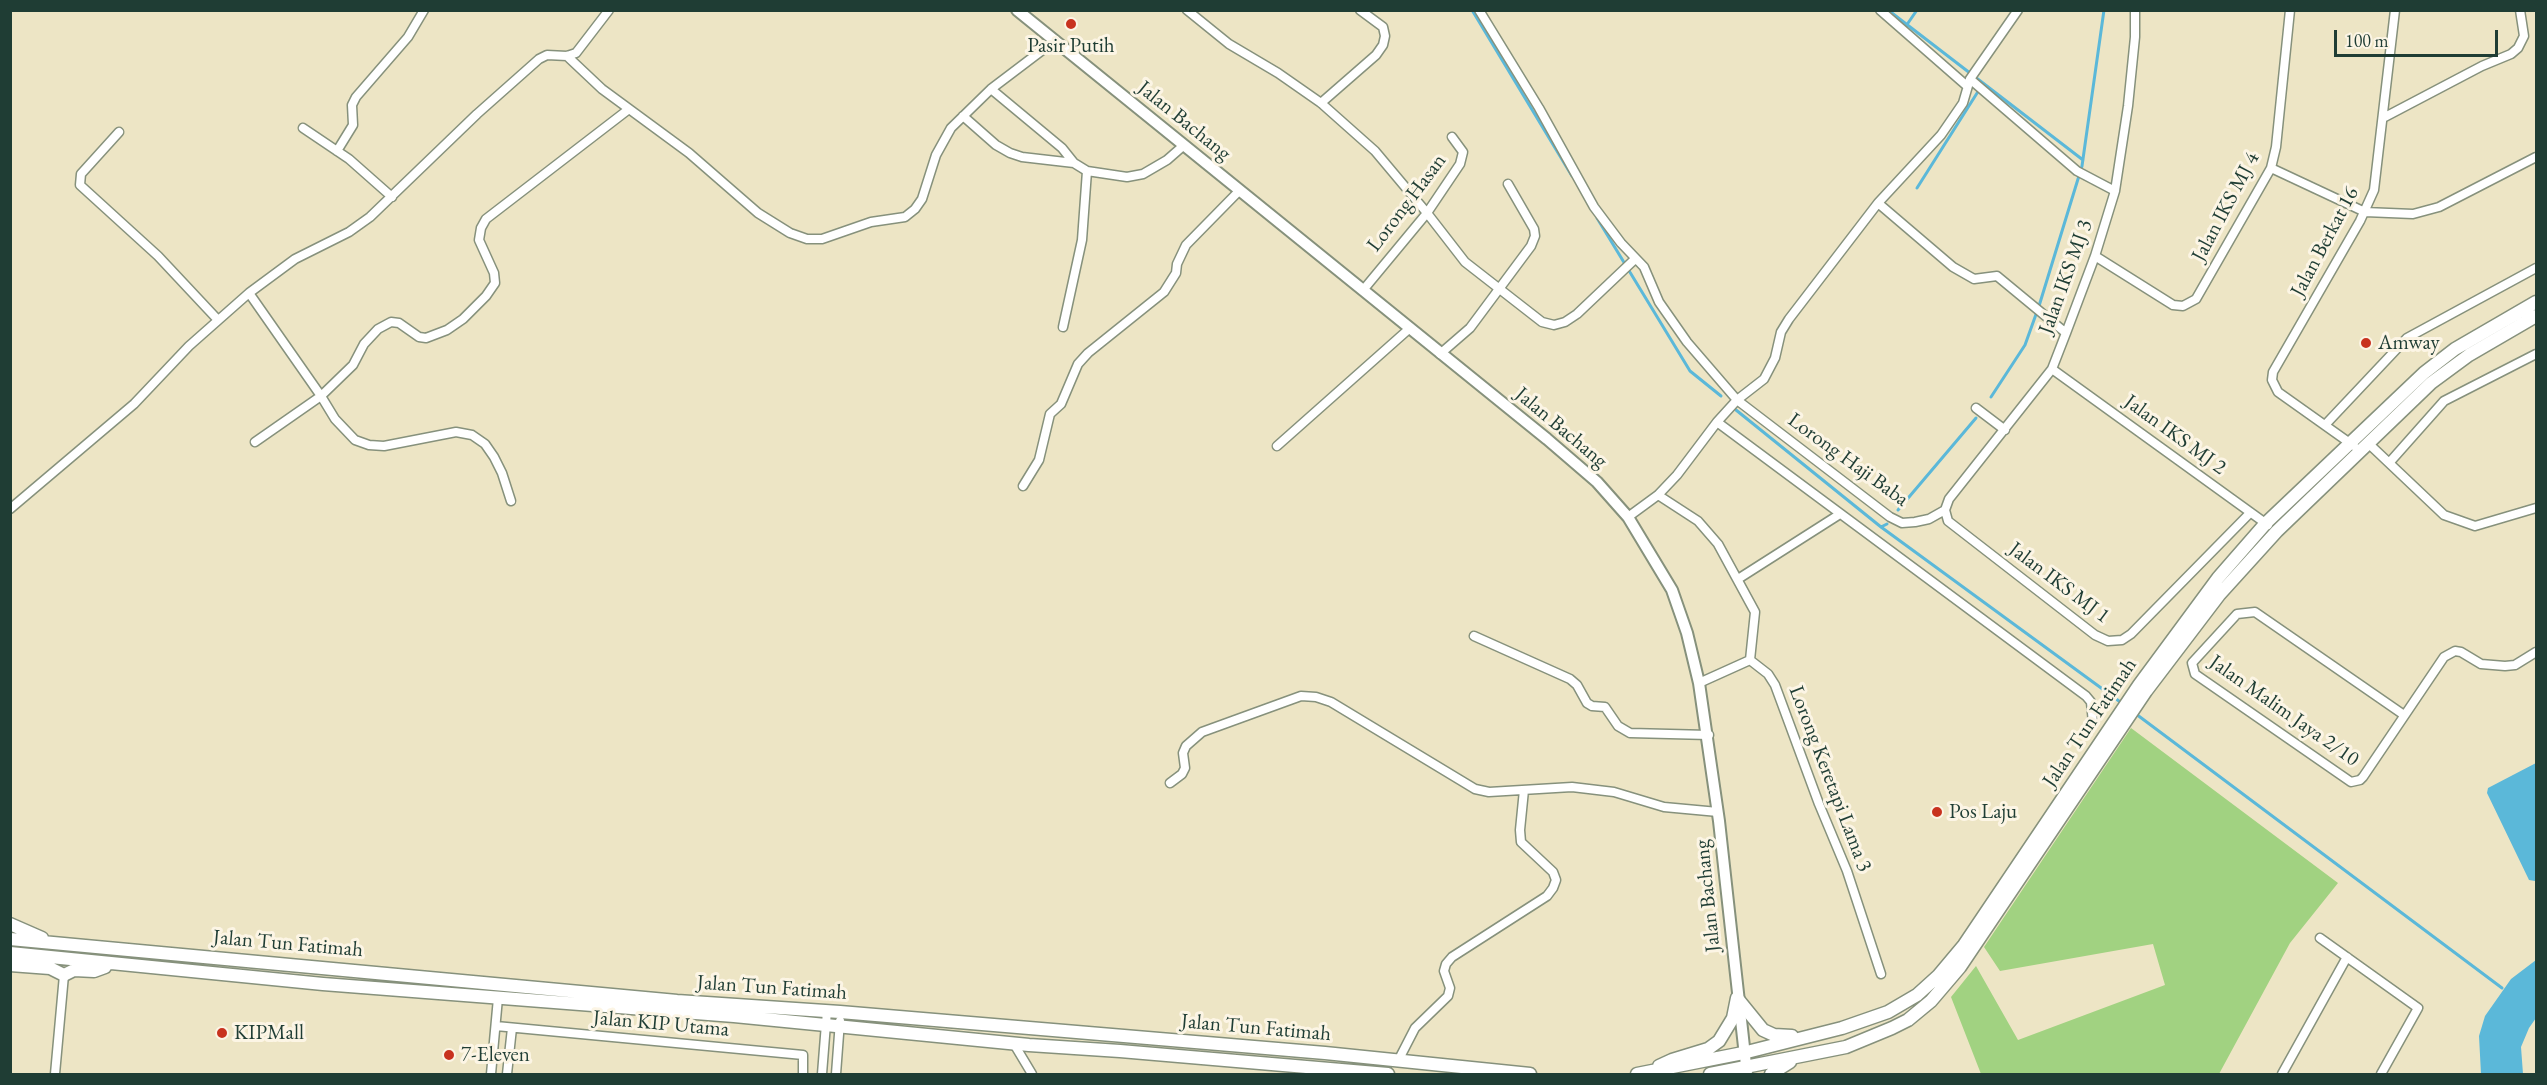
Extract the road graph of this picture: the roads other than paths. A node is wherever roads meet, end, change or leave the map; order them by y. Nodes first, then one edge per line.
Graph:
1 (424, 10) edge
2 (609, 10) edge
3 (1017, 10) edge
4 (1187, 10) edge
5 (1360, 10) edge
6 (1479, 10) edge
7 (1880, 10) edge
8 (2018, 10) edge
9 (2135, 10) edge
10 (2290, 10) edge
11 (2396, 10) edge
12 (2520, 10) edge
13 (1053, 42) junction
14 (567, 56) junction
15 (1968, 83) junction
16 (991, 89) junction
17 (1321, 103) junction
18 (629, 109) junction
19 (963, 116) junction
20 (2383, 118) junction
21 (303, 128) dead end
22 (119, 132) dead end
23 (1452, 137) dead end
24 (1183, 146) junction
25 (336, 151) junction
26 (2536, 156) edge
27 (1074, 163) junction
28 (2271, 168) junction
29 (1088, 171) junction
30 (1508, 184) dead end
31 (1239, 190) junction
32 (2115, 191) junction
33 (392, 197) junction
34 (1878, 203) junction
35 (2365, 212) junction
36 (1427, 213) junction
37 (2095, 256) junction
38 (1633, 261) junction
39 (2536, 268) edge
40 (1364, 289) junction
41 (1498, 290) junction
42 (249, 293) junction
43 (2536, 302) edge
44 (2536, 316) edge
45 (218, 320) junction
46 (1064, 327) dead end
47 (1410, 328) junction
48 (2066, 333) junction
49 (1440, 354) junction
50 (2536, 354) edge
51 (2052, 369) junction
52 (321, 396) junction
53 (1737, 400) junction
54 (1976, 408) dead end
55 (1717, 422) junction
56 (2325, 425) junction
57 (2005, 430) junction
58 (255, 442) dead end
59 (1277, 446) dead end
60 (2360, 446) junction
61 (2389, 463) junction
62 (1023, 486) dead end
63 (1658, 495) junction
64 (511, 501) dead end
65 (2536, 508) edge
66 (10, 509) edge
67 (1945, 510) junction
68 (1840, 513) junction
69 (2250, 513) junction
70 (1628, 517) junction
71 (2271, 527) junction
72 (1738, 579) junction
73 (1474, 636) dead end
74 (2536, 652) edge
75 (1750, 660) junction
76 (1700, 683) junction
77 (2404, 715) junction
78 (2120, 721) junction
79 (2093, 723) dead end
80 (1708, 735) junction
81 (1170, 783) dead end
82 (1524, 790) junction
83 (1718, 812) junction
84 (10, 924) edge
85 (2320, 938) dead end
86 (10, 939) edge
87 (60, 944) junction
88 (10, 953) edge
89 (2347, 957) junction
90 (107, 964) junction
91 (10, 965) edge
92 (1881, 974) dead end
93 (64, 975) junction
94 (498, 998) junction
95 (1737, 999) junction
96 (834, 1011) junction
97 (826, 1025) junction
98 (496, 1026) junction
99 (839, 1026) junction
100 (512, 1028) junction
101 (1806, 1036) junction
102 (1014, 1044) junction
103 (1743, 1053) junction
104 (1817, 1054) junction
105 (1398, 1061) junction
106 (1746, 1071) edge
107 (55, 1074) edge
108 (491, 1074) edge
109 (507, 1074) edge
110 (802, 1074) edge
111 (822, 1074) edge
112 (836, 1074) edge
113 (1032, 1074) edge
114 (1388, 1074) edge
115 (1530, 1074) edge
116 (1641, 1074) edge
117 (1710, 1074) edge
118 (1771, 1074) edge
119 (2282, 1074) edge
120 (2381, 1074) edge

1 - 25 street
2 - 14 street
3 - 13 street, Jalan Bachang
4 - 17 street
5 - 17 street
6 - 38 street, Lorong Haji Baba
7 - 15 street
8 - 15 street
9 - 32 street, Jalan IKS MJ 3
10 - 28 street, Jalan IKS MJ 4
11 - 20 street, Jalan Berkat 16
12 - 20 street
13 - 16 street
13 - 24 street, Jalan Bachang
14 - 18 street
14 - 33 street
15 - 32 street
15 - 34 street
16 - 19 street
16 - 27 street
17 - 36 street
18 - 19 street
18 - 52 street
19 - 27 street
20 - 35 street, Jalan Berkat 16
21 - 25 street
22 - 45 street
23 - 36 street, Lorong Hasan
24 - 29 street
24 - 31 street, Jalan Bachang
25 - 33 street
26 - 35 street
27 - 29 street
28 - 35 street
28 - 37 street, Jalan IKS MJ 4
29 - 46 street
30 - 41 street
31 - 40 street, Jalan Bachang
31 - 62 street
32 - 37 street, Jalan IKS MJ 3
33 - 42 street
34 - 48 street
34 - 53 street
35 - 56 street, Jalan Berkat 16
36 - 40 street, Lorong Hasan
36 - 41 street
37 - 48 street, Jalan IKS MJ 3
38 - 41 street
38 - 53 street, Lorong Haji Baba
39 - 56 street
40 - 47 street, Jalan Bachang
41 - 49 street
42 - 45 street
42 - 52 street
43 - 60 main road, Jalan Tun Fatimah
44 - 60 main road, Jalan Tun Fatimah
45 - 66 street
47 - 49 street, Jalan Bachang
47 - 59 street
48 - 51 street, Jalan IKS MJ 3
49 - 70 street, Jalan Bachang
50 - 61 street
51 - 57 street, Jalan IKS MJ 3
51 - 69 street, Jalan IKS MJ 2
52 - 58 street
52 - 64 street
53 - 55 street
53 - 67 street, Lorong Haji Baba
54 - 57 street
55 - 63 street
55 - 68 street
56 - 60 street, Jalan Berkat 16
57 - 67 street, Jalan IKS MJ 3
60 - 61 street, Jalan Berkat 16
60 - 71 main road, Jalan Tun Fatimah
61 - 65 street, Jalan Berkat 16
63 - 70 street
63 - 72 street
67 - 69 street, Jalan IKS MJ 1
68 - 72 street
68 - 79 street
69 - 71 street, Jalan IKS MJ 2
70 - 76 street, Jalan Bachang
71 - 78 main road, Jalan Tun Fatimah
72 - 75 street
73 - 80 street
74 - 77 street
75 - 76 street
75 - 92 street, Lorong Keretapi Lama 3
76 - 80 street, Jalan Bachang
77 - 77 street, Jalan Malim Jaya 2/10
78 - 101 main road, Jalan Tun Fatimah
78 - 104 main road, Jalan Tun Fatimah
80 - 83 street, Jalan Bachang
81 - 82 street
82 - 83 street
82 - 105 street
83 - 95 street, Jalan Bachang
84 - 87 main road
85 - 89 street
86 - 87 main road, Jalan Tun Fatimah
87 - 96 main road, Jalan Tun Fatimah
88 - 90 main road, Jalan Tun Fatimah
89 - 119 street
89 - 120 street
90 - 93 main road
90 - 94 main road, Jalan Tun Fatimah
91 - 93 main road
93 - 107 street
94 - 97 main road, Jalan Tun Fatimah
94 - 98 street
95 - 101 main road
95 - 103 street, Jalan Bachang
95 - 116 main road
96 - 97 street
96 - 99 street
96 - 105 main road, Jalan Tun Fatimah
97 - 99 main road, Jalan Tun Fatimah
97 - 111 street
98 - 100 street, Jalan KIP Utama
98 - 108 street
99 - 102 main road, Jalan Tun Fatimah
99 - 112 street
100 - 109 street
100 - 110 street, Jalan KIP Utama
101 - 103 main road, Jalan Tun Fatimah
102 - 113 street
102 - 114 main road, Jalan Tun Fatimah
103 - 106 street, Jalan Bachang
103 - 116 main road, Jalan Tun Fatimah
104 - 106 main road, Jalan Tun Fatimah
104 - 118 main road
105 - 115 main road, Jalan Tun Fatimah
106 - 117 main road, Jalan Tun Fatimah

